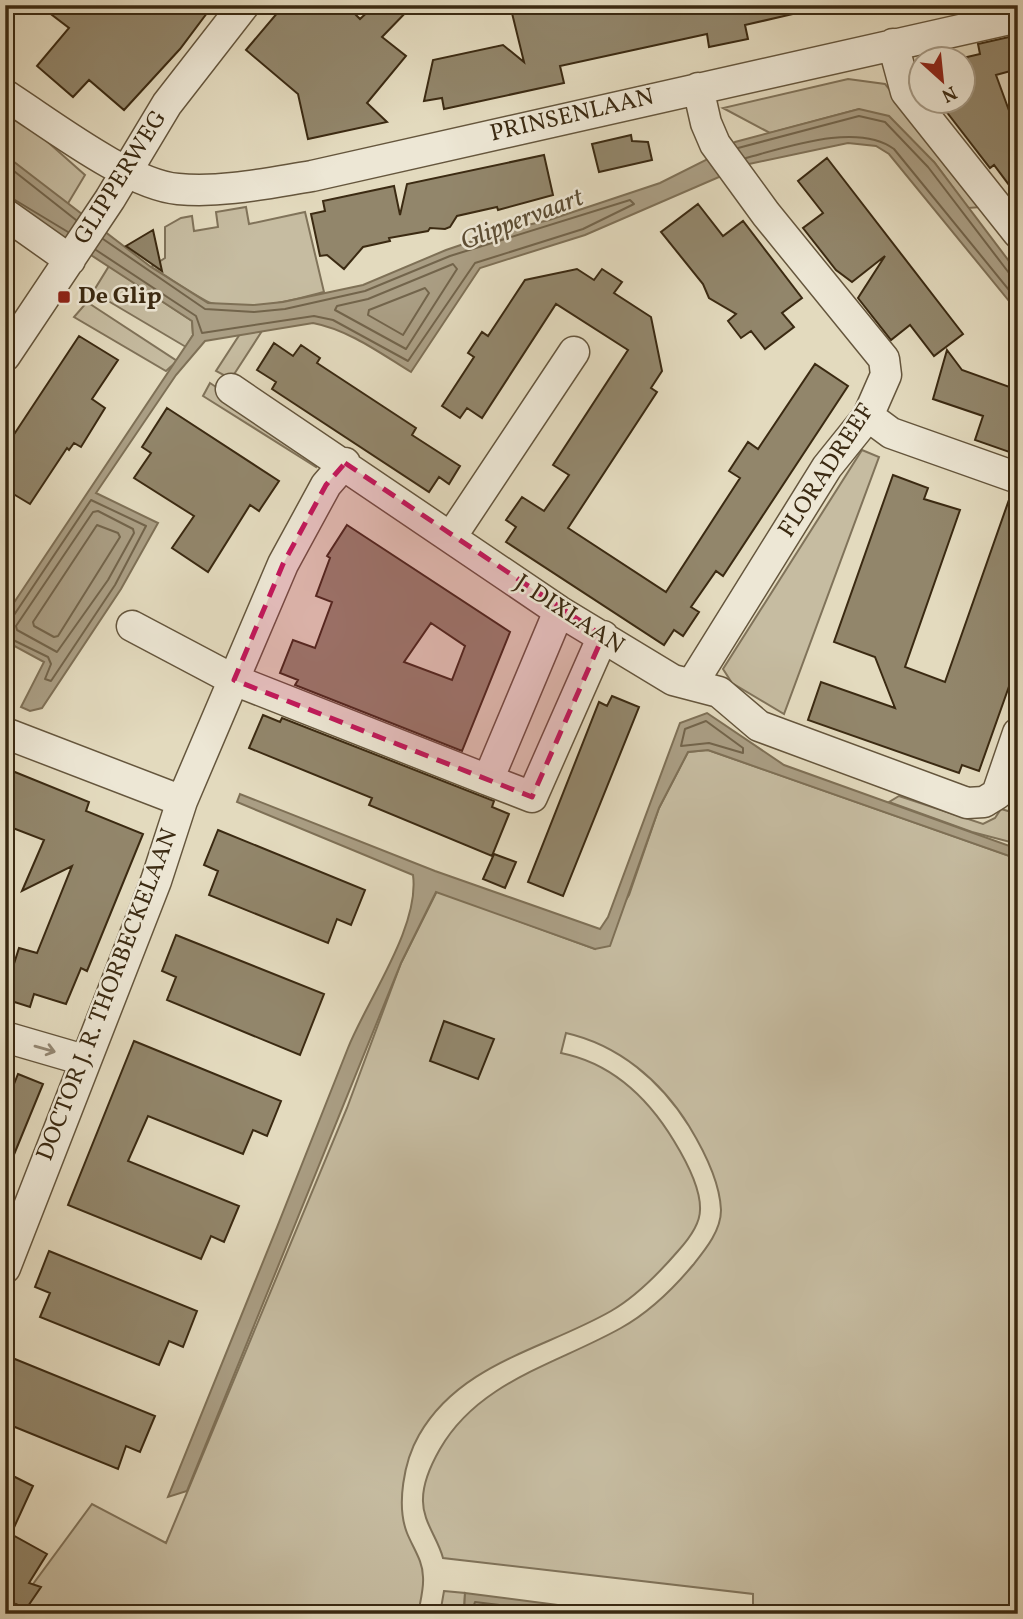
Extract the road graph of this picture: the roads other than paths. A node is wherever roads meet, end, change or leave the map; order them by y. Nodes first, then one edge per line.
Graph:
1 (244, 5) edge
2 (1018, 17) edge
3 (893, 44) junction
4 (698, 88) junction
5 (5, 95) edge
6 (125, 173) junction
7 (1007, 199) edge
8 (5, 214) edge
9 (1018, 233) edge
10 (69, 260) junction
11 (574, 352) dead end
12 (5, 356) edge
13 (231, 389) dead end
14 (868, 416) junction
15 (345, 463) junction
16 (1018, 478) edge
17 (451, 537) junction
18 (559, 611) junction
19 (132, 626) dead end
20 (603, 636) junction
21 (234, 680) junction
22 (692, 684) junction
23 (5, 733) edge
24 (1018, 733) edge
25 (488, 780) junction
26 (182, 802) junction
27 (5, 1037) edge
28 (84, 1060) junction
29 (5, 1268) edge

1 - 6 street, GLIPPERWEG
2 - 3 street, PRINSENLAAN
3 - 4 street, PRINSENLAAN
3 - 7 street
4 - 6 street, PRINSENLAAN
4 - 14 street, FLORADREEF
5 - 6 street, PRINSENLAAN
6 - 10 street, GLIPPERWEG
7 - 9 street
8 - 10 street
10 - 12 street, GLIPPERWEG
11 - 17 street
13 - 15 street, J. DIXLAAN
14 - 16 street
14 - 22 street, FLORADREEF
15 - 17 street, J. DIXLAAN
15 - 21 street, DOCTOR J. R. THORBECKELAAN
17 - 18 street, J. DIXLAAN
18 - 20 street, J. DIXLAAN
18 - 25 street
19 - 21 street
20 - 22 street, J. DIXLAAN
20 - 25 street
21 - 25 street
21 - 26 street, DOCTOR J. R. THORBECKELAAN
22 - 24 street, J. DIXLAAN
23 - 26 street
26 - 28 street, DOCTOR J. R. THORBECKELAAN
27 -> 28 street
28 - 29 street, DOCTOR J. R. THORBECKELAAN

